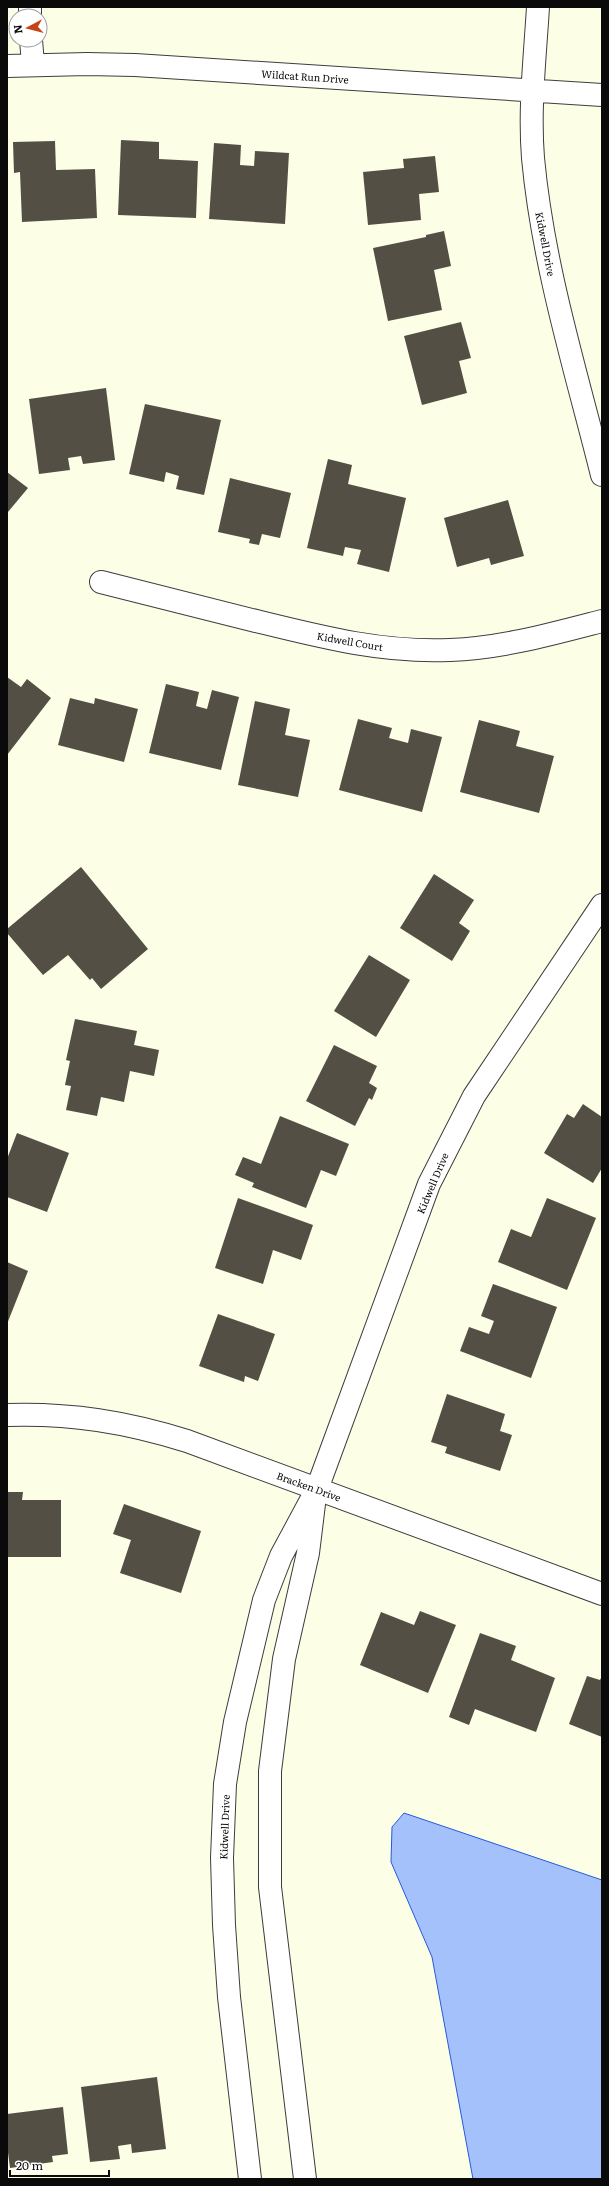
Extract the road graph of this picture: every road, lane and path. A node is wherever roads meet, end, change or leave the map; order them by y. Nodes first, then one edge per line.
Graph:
1 (538, 7) edge
2 (32, 48) edge
3 (33, 64) junction
4 (7, 66) edge
5 (533, 90) junction
6 (602, 95) edge
7 (602, 475) edge
8 (101, 582) dead end
9 (602, 621) edge
10 (602, 905) edge
11 (7, 1415) edge
12 (317, 1489) junction
13 (602, 1594) edge
14 (250, 2179) edge
15 (305, 2179) edge

1 - 5 street, Kidwell Drive
2 - 3 street
3 - 4 street, Wildcat Run Drive
3 - 5 street, Wildcat Run Drive
5 - 6 street, Wildcat Run Drive
5 - 7 street, Kidwell Drive
8 - 9 street, Kidwell Court
10 - 12 street, Kidwell Drive
11 - 12 street, Bracken Drive
12 - 13 street, Bracken Drive
12 - 14 street, Kidwell Drive
12 - 15 street, Kidwell Drive

